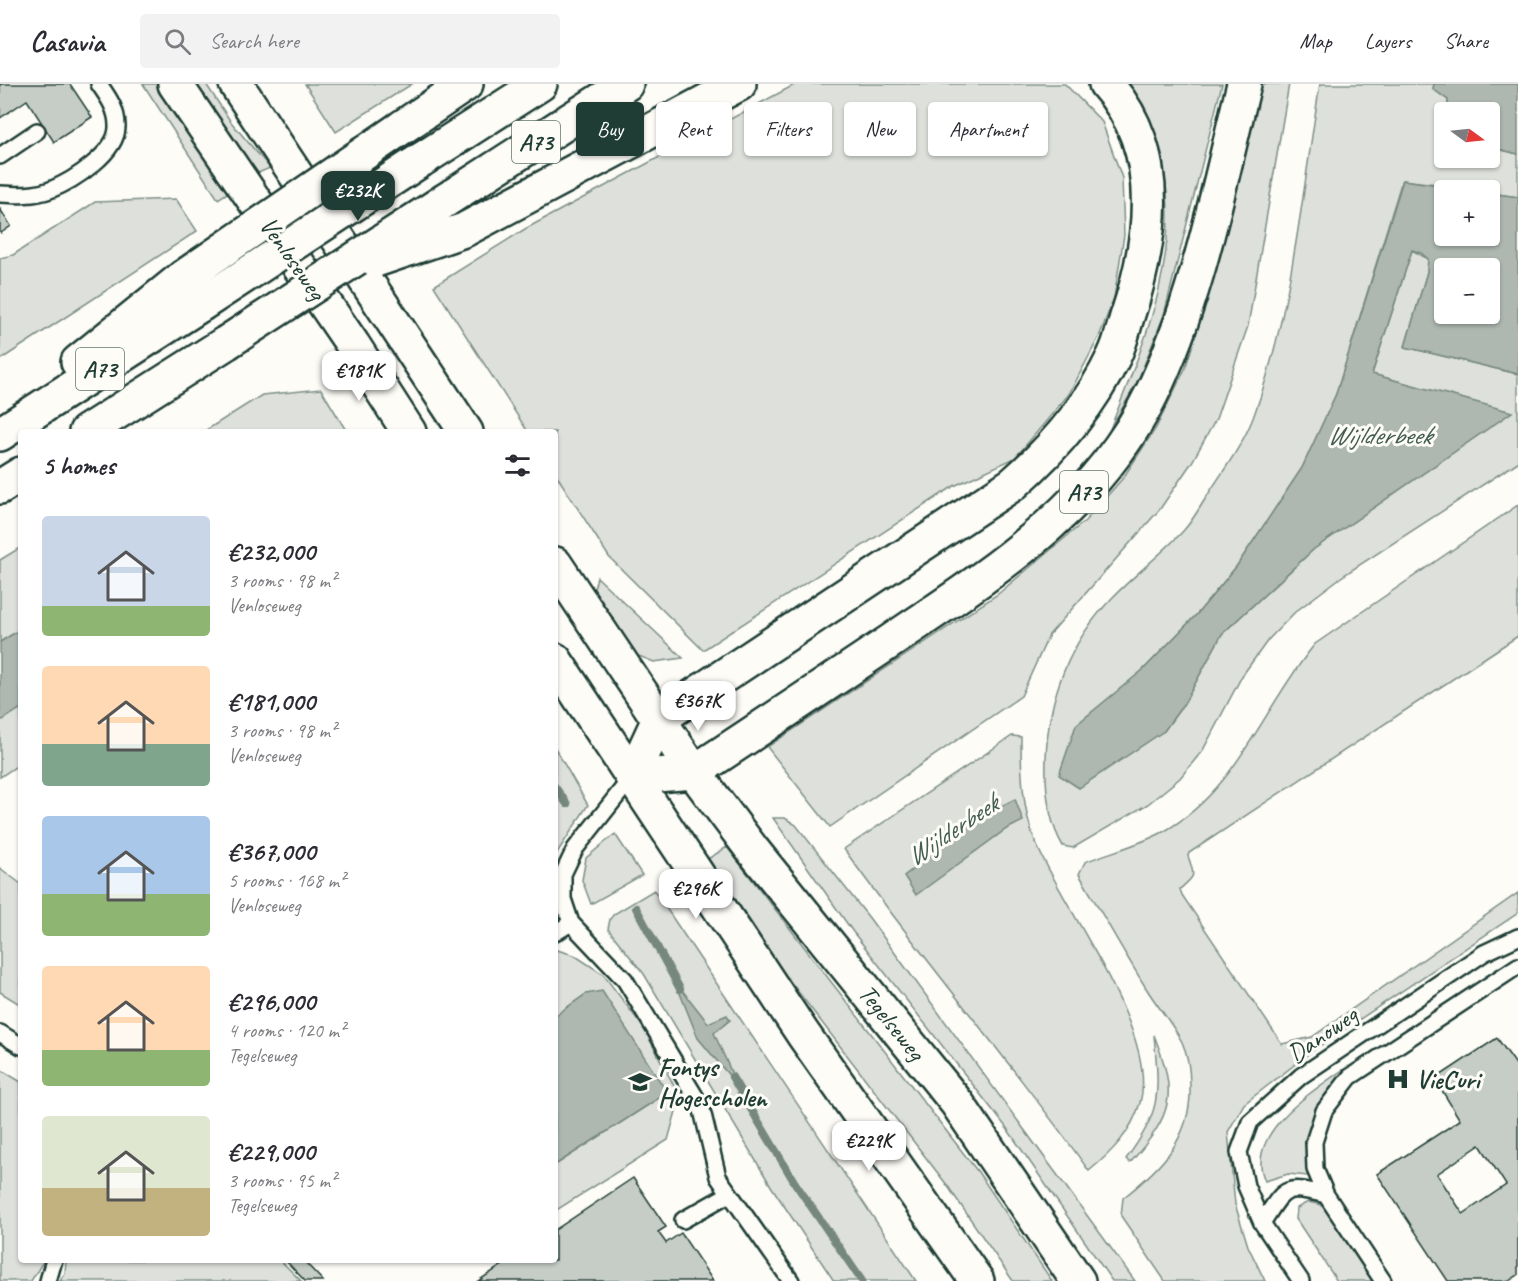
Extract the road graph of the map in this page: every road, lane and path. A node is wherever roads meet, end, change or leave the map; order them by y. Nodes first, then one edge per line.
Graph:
1 (99, 84) edge
2 (175, 84) edge
3 (236, 84) edge
4 (466, 84) edge
5 (540, 84) edge
6 (626, 84) edge
7 (739, 84) edge
8 (1106, 84) edge
9 (1244, 84) edge
10 (37, 131) dead end
11 (0, 156) edge
12 (0, 194) edge
13 (329, 276) junction
14 (0, 425) edge
15 (91, 429) edge
16 (407, 429) edge
17 (464, 429) edge
18 (0, 434) edge
19 (18, 476) edge
20 (0, 487) edge
21 (558, 568) edge
22 (558, 665) edge
23 (659, 719) junction
24 (694, 772) junction
25 (632, 777) junction
26 (571, 923) junction
27 (558, 931) edge
28 (1518, 937) edge
29 (1518, 966) edge
30 (0, 1033) edge
31 (18, 1044) edge
32 (729, 1194) junction
33 (1326, 1195) junction
34 (683, 1220) dead end
35 (1262, 1223) junction
36 (53, 1263) edge
37 (48, 1281) edge
38 (791, 1281) edge
39 (977, 1281) edge
40 (1078, 1281) edge
41 (1300, 1281) edge
42 (1383, 1281) edge

1 - 12 lane
2 - 16 main road, Venloseweg
3 - 17 main road, Venloseweg
4 - 14 main road, A73, bridge
5 - 18 main road, A73, bridge
6 - 13 main road, A73, bridge
7 - 13 main road, A73, bridge
8 - 23 main road, A73
9 - 24 main road, A73
10 - 11 lane
13 - 15 main road, A73, bridge
19 - 20 main road
21 - 23 main road
22 - 25 main road
23 - 24 main road
23 - 25 main road
24 - 25 main road
24 - 40 main road, Tegelseweg
25 - 26 lane
25 - 39 main road
26 - 27 lane
26 - 32 lane
28 - 35 lane, Danoweg
29 - 33 lane, Danoweg
30 - 31 lane
32 - 34 lane
32 - 38 lane
33 - 35 lane
33 - 42 lane, Danoweg
35 - 41 lane, Danoweg
36 - 37 lane

